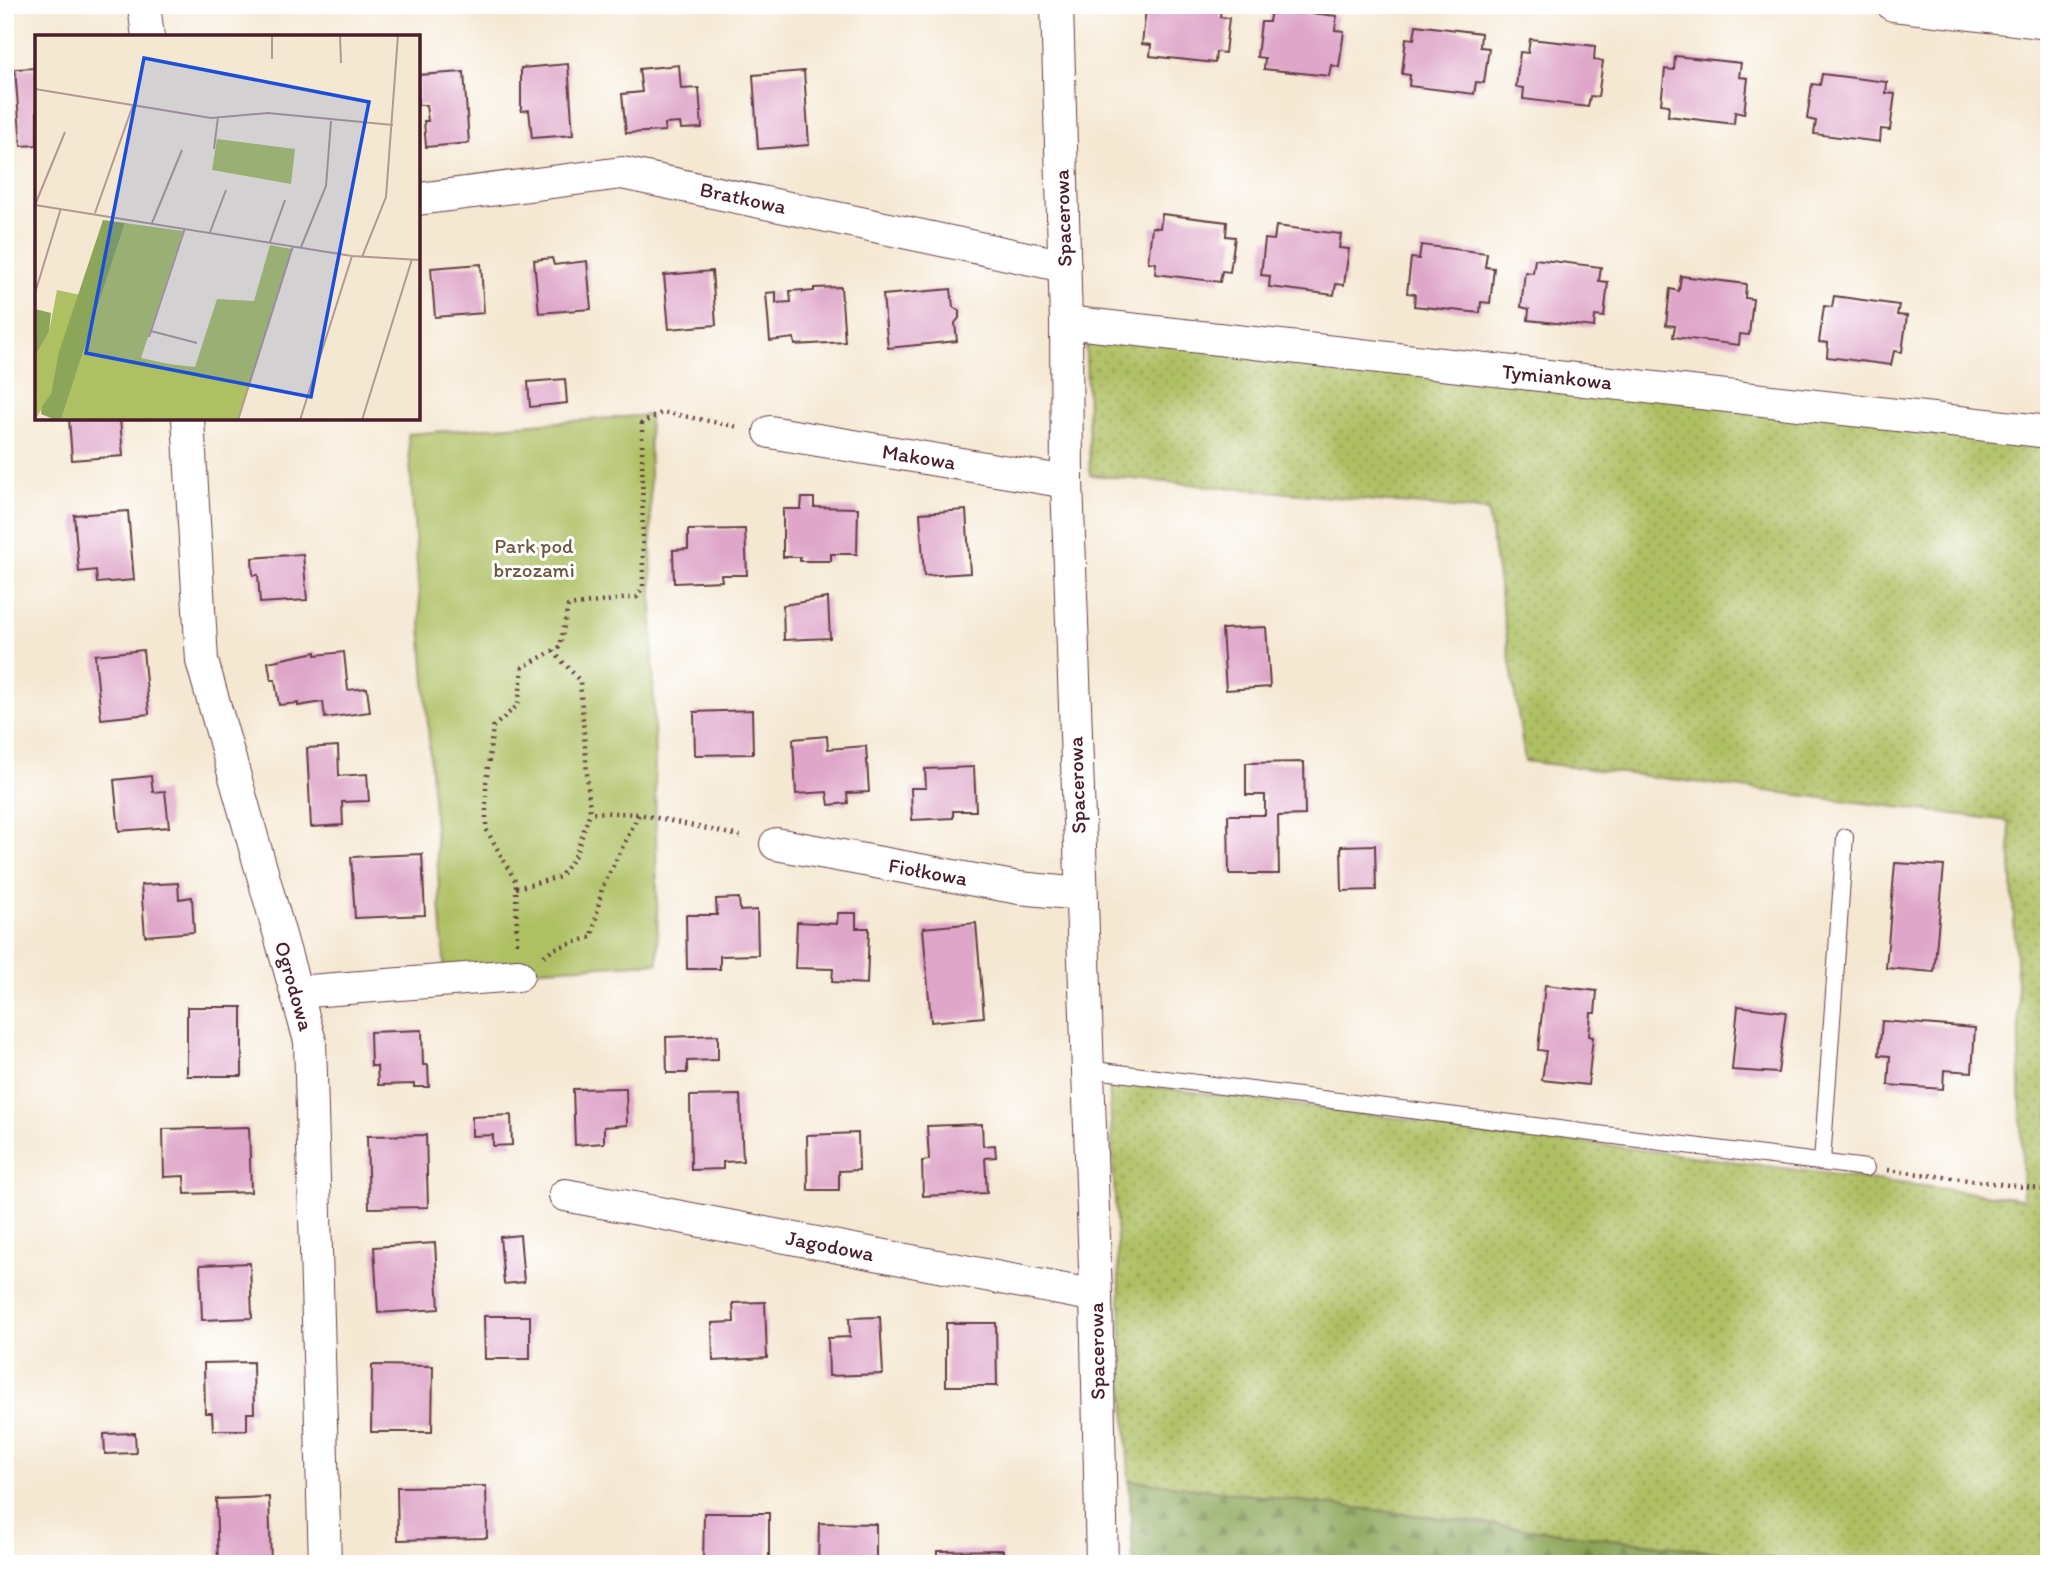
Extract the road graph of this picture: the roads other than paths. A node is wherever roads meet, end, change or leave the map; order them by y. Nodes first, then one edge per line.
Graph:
1 (144, 5) edge
2 (1057, 5) edge
3 (1893, 5) edge
4 (2049, 23) edge
5 (148, 35) edge
6 (420, 199) edge
7 (1065, 267) junction
8 (1066, 322) junction
9 (188, 420) edge
10 (770, 432) road end
11 (2049, 432) edge
12 (1067, 482) junction
13 (1845, 837) dead end
14 (776, 845) road end
15 (1081, 894) junction
16 (518, 975) road end
17 (296, 992) junction
18 (1087, 1069) junction
19 (1822, 1162) junction
20 (1866, 1168) road end
21 (565, 1195) dead end
22 (1096, 1296) junction
23 (325, 1564) edge
24 (1102, 1564) edge

1 - 5 street
2 - 7 street, Spacerowa
3 - 4 street
6 - 7 street, Bratkowa
7 - 8 street, Spacerowa
8 - 11 street, Tymiankowa
8 - 12 street, Spacerowa
9 - 17 street, Ogrodowa
10 - 12 street, Makowa
12 - 15 street, Spacerowa
13 - 19 lane
14 - 15 street, Fiołkowa
15 - 18 street, Spacerowa
16 - 17 street
17 - 23 street, Ogrodowa
18 - 19 lane
18 - 22 street, Spacerowa
19 - 20 lane
21 - 22 street, Jagodowa
22 - 24 street, Spacerowa

